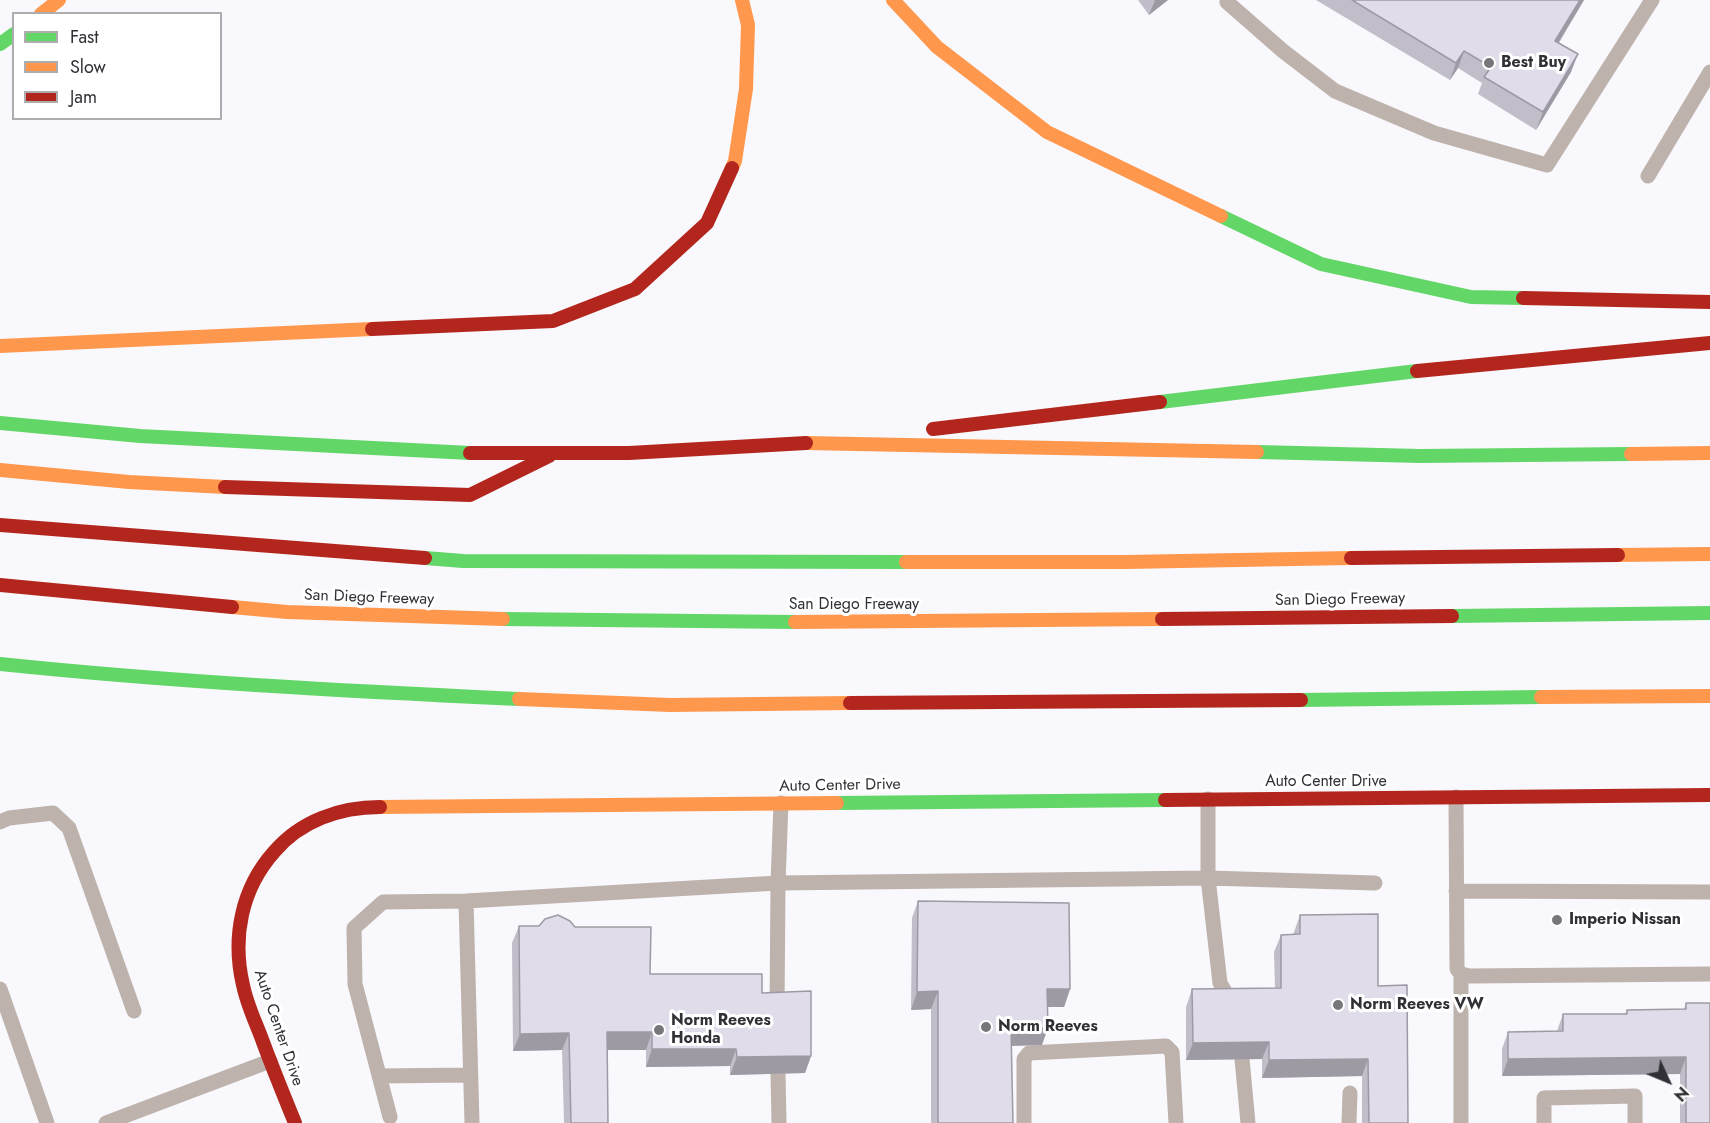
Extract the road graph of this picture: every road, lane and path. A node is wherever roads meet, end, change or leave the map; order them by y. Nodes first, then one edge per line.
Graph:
1 (59, 0) edge
2 (742, 0) edge
3 (893, 0) edge
4 (1228, 0) edge
5 (1652, 0) edge
6 (44, 12) edge
7 (1710, 72) edge
8 (1648, 176) dead end
9 (1710, 302) edge
10 (1710, 344) edge
11 (0, 346) edge
12 (0, 423) edge
13 (815, 443) junction
14 (556, 453) junction
15 (1710, 453) edge
16 (0, 470) edge
17 (0, 525) edge
18 (1710, 554) edge
19 (0, 585) edge
20 (1710, 613) edge
21 (0, 664) edge
22 (68, 672) junction
23 (23, 680) dead end
24 (1710, 696) edge
25 (1710, 795) edge
26 (1456, 797) junction
27 (1208, 799) junction
28 (781, 803) junction
29 (0, 822) edge
30 (1209, 878) junction
31 (778, 883) junction
32 (1375, 883) dead end
33 (1456, 891) junction
34 (1710, 892) edge
35 (466, 901) junction
36 (1461, 974) junction
37 (1710, 974) edge
38 (0, 989) edge
39 (1234, 1006) edge
40 (777, 1010) edge
41 (134, 1011) dead end
42 (1242, 1059) edge
43 (270, 1061) junction
44 (778, 1074) edge
45 (470, 1075) junction
46 (379, 1076) junction
47 (1350, 1093) dead end
48 (390, 1117) dead end
49 (47, 1123) edge
50 (106, 1123) edge
51 (295, 1123) edge
52 (472, 1123) edge
53 (779, 1123) edge
54 (1024, 1123) edge
55 (1176, 1123) edge
56 (1248, 1123) edge
57 (1349, 1123) edge
58 (1461, 1123) edge
59 (1544, 1123) edge
60 (1635, 1123) edge

1 - 6 main road
2 - 11 main road
3 - 9 main road
4 - 5 lane
7 - 8 lane
10 - 13 main road
12 - 14 main road
13 - 14 main road
13 - 15 main road
14 - 16 main road
17 - 18 main road
19 - 20 main road, San Diego Freeway
21 - 22 main road
22 - 23 main road
22 - 24 main road
25 - 26 main road, Auto Center Drive
26 - 27 main road, Auto Center Drive
26 - 33 lane
27 - 28 main road, Auto Center Drive
27 - 30 lane
28 - 31 lane
28 - 43 main road, Auto Center Drive
29 - 41 lane
30 - 31 lane
30 - 32 lane
30 - 39 lane
31 - 35 lane
31 - 40 lane
33 - 34 lane
33 - 36 lane
35 - 45 lane
35 - 46 lane
36 - 37 lane
36 - 58 lane
38 - 49 lane
42 - 56 lane
43 - 50 lane
43 - 51 main road, Auto Center Drive
44 - 53 lane
45 - 46 lane
45 - 52 lane
46 - 48 lane
47 - 57 lane
54 - 55 lane
59 - 60 lane

